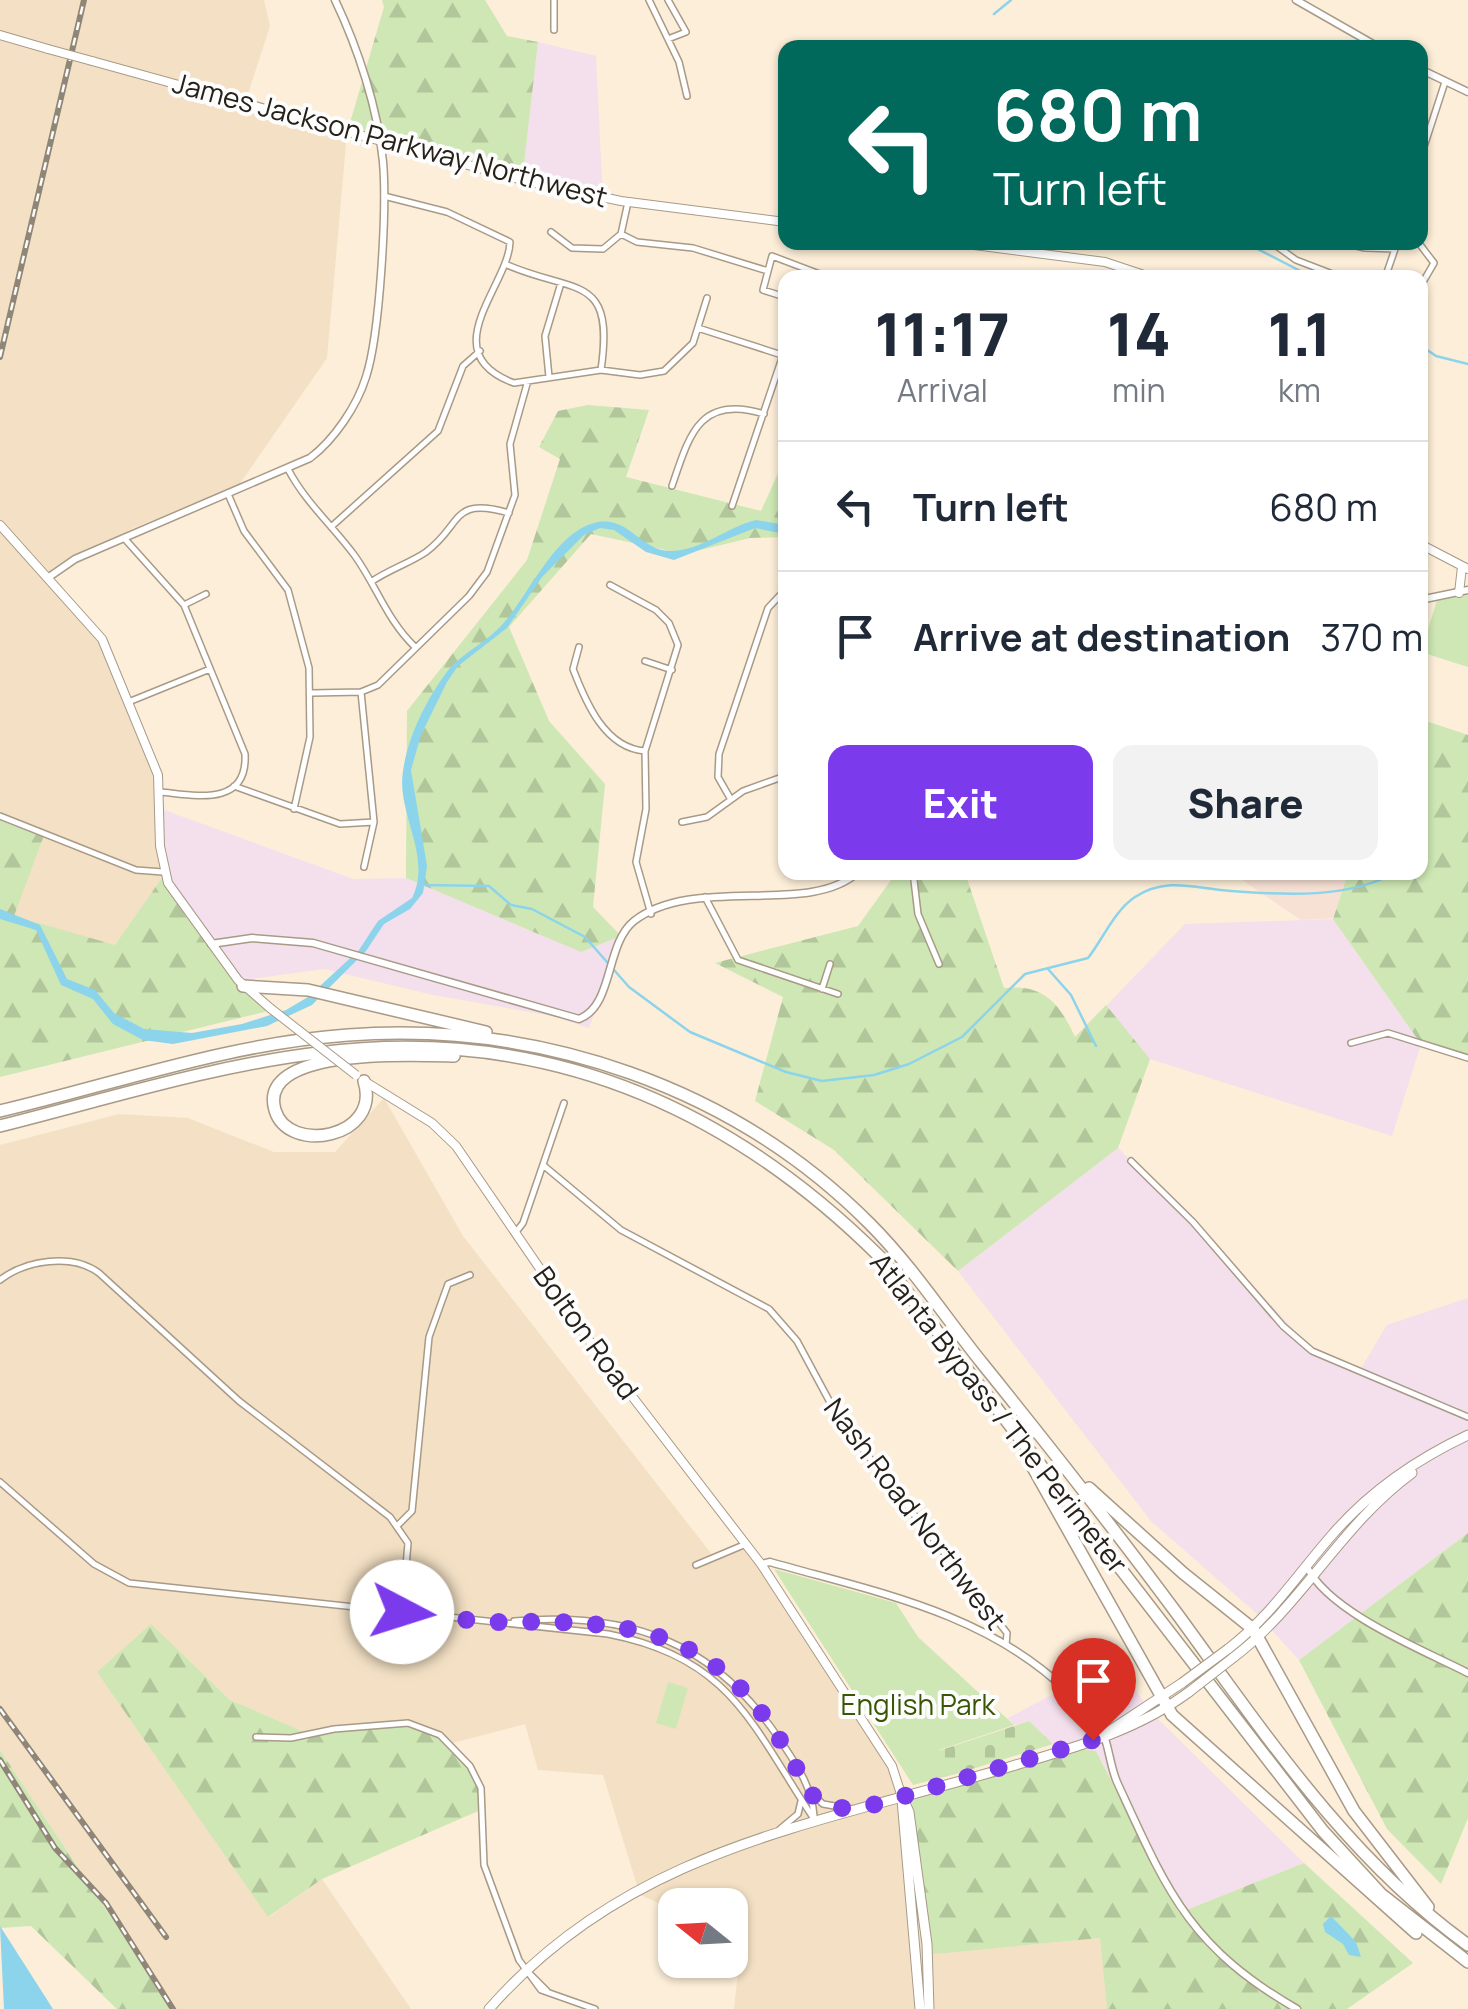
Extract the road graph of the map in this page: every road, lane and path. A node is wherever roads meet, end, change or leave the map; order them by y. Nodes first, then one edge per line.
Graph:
1 (335, 0) edge
2 (554, 0) edge
3 (649, 0) edge
4 (668, 0) edge
5 (1296, 0) edge
6 (554, 30) dead end
7 (0, 35) edge
8 (668, 40) junction
9 (1366, 40) edge
10 (1428, 73) edge
11 (1445, 82) junction
12 (1468, 92) edge
13 (688, 96) dead end
14 (1428, 134) edge
15 (380, 140) junction
16 (384, 196) junction
17 (628, 202) junction
18 (778, 221) edge
19 (550, 232) dead end
20 (621, 234) junction
21 (1014, 250) edge
22 (1282, 250) edge
23 (1424, 250) edge
24 (505, 264) junction
25 (809, 270) edge
26 (1129, 270) edge
27 (1322, 270) edge
28 (768, 271) junction
29 (1428, 273) edge
30 (561, 283) junction
31 (778, 295) edge
32 (707, 298) dead end
33 (698, 328) junction
34 (480, 351) junction
35 (778, 354) edge
36 (601, 370) junction
37 (778, 373) edge
38 (549, 378) junction
39 (526, 384) junction
40 (764, 414) junction
41 (288, 468) junction
42 (672, 486) dead end
43 (228, 494) junction
44 (732, 506) dead end
45 (509, 514) junction
46 (0, 524) edge
47 (332, 527) junction
48 (124, 538) junction
49 (1428, 548) edge
50 (1465, 568) edge
51 (49, 576) junction
52 (370, 582) junction
53 (610, 585) dead end
54 (1463, 592) edge
55 (206, 594) dead end
56 (778, 597) edge
57 (1428, 599) edge
58 (184, 605) junction
59 (416, 647) junction
60 (579, 647) dead end
61 (645, 661) dead end
62 (210, 670) junction
63 (672, 670) junction
64 (361, 692) junction
65 (312, 694) junction
66 (131, 702) junction
67 (645, 752) junction
68 (778, 779) edge
69 (234, 785) junction
70 (161, 792) junction
71 (730, 798) junction
72 (294, 809) junction
73 (0, 816) edge
74 (374, 822) junction
75 (682, 822) dead end
76 (364, 867) dead end
77 (164, 872) junction
78 (849, 880) edge
79 (914, 880) edge
80 (704, 897) junction
81 (650, 914) junction
82 (210, 944) junction
83 (830, 964) dead end
84 (940, 964) dead end
85 (243, 986) junction
86 (822, 989) junction
87 (838, 994) dead end
88 (504, 1040) junction
89 (1351, 1042) dead end
90 (515, 1056) junction
91 (1468, 1058) edge
92 (360, 1078) junction
93 (564, 1103) dead end
94 (0, 1111) edge
95 (0, 1126) edge
96 (1131, 1161) dead end
97 (544, 1165) junction
98 (516, 1232) junction
99 (470, 1275) dead end
100 (0, 1280) edge
101 (995, 1404) junction
102 (1468, 1417) edge
103 (1043, 1436) junction
104 (1468, 1438) edge
105 (0, 1482) edge
106 (397, 1526) junction
107 (746, 1544) junction
108 (761, 1564) junction
109 (696, 1565) dead end
110 (1309, 1572) junction
111 (402, 1612) junction
112 (507, 1622) junction
113 (1257, 1627) junction
114 (1006, 1645) junction
115 (1468, 1673) edge
116 (1157, 1701) junction
117 (1103, 1736) junction
118 (256, 1737) dead end
119 (811, 1792) junction
120 (800, 1793) junction
121 (902, 1798) junction
122 (853, 1809) junction
123 (814, 1819) junction
124 (780, 1828) junction
125 (1446, 1930) junction
126 (1468, 1945) edge
127 (1468, 1964) edge
128 (526, 1971) junction
129 (489, 2009) edge
130 (595, 2009) edge
131 (920, 2009) edge
132 (929, 2009) edge
133 (1297, 2009) edge

1 - 15 street
2 - 6 street
3 - 8 street
4 - 8 street
5 - 9 street
7 - 15 main road, James Jackson Parkway Northwest, bridge
8 - 13 street
10 - 11 street
11 - 12 street
11 - 14 street
15 - 16 street
15 - 17 main road, James Jackson Parkway Northwest
16 - 24 street
16 - 41 street
17 - 18 main road, James Jackson Parkway Northwest
17 - 20 street
19 - 20 street
20 - 28 street
21 - 26 main road
22 - 27 street
23 - 29 street
24 - 30 street
24 - 34 street
25 - 28 street
28 - 31 street
30 - 36 street
30 - 38 street
32 - 33 street
33 - 35 street
33 - 36 street
34 - 39 street
34 - 47 street
36 - 38 street
37 - 40 street
38 - 39 street
39 - 45 street
40 - 42 street
40 - 44 street
41 - 43 street
41 - 47 street
43 - 48 street
43 - 65 street
45 - 52 street
45 - 59 street
46 - 51 main road, Bolton Road
47 - 52 street
48 - 51 street
48 - 58 street
49 - 50 main road
50 - 54 main road
51 - 66 main road, Bolton Road
52 - 59 street
53 - 63 street
54 - 57 street
55 - 58 street
56 - 71 street
58 - 62 street
59 - 64 street
60 - 67 street
61 - 63 street
62 - 66 street
62 - 69 street
63 - 67 street
64 - 65 street
64 - 74 street
65 - 72 street
66 - 70 main road, Bolton Road
67 - 81 street
68 - 71 street
69 - 70 street
69 - 72 street
70 - 77 main road, Bolton Road
71 - 75 street
72 - 74 street
73 - 77 street
74 - 76 street
77 - 82 main road, Bolton Road
78 - 80 street
79 - 84 street
80 - 81 street
80 - 86 street
81 - 82 street
82 - 85 main road, Bolton Road
83 - 86 street
85 - 88 highway
85 - 92 main road, Bolton Road, bridge
86 - 87 street
88 - 94 highway, Atlanta Bypass / The Perimeter
88 - 103 highway, Atlanta Bypass / The Perimeter
89 - 91 street
90 - 92 highway
90 - 95 highway, Atlanta Bypass / The Perimeter
90 - 101 highway, Atlanta Bypass / The Perimeter
92 - 98 main road, Bolton Road
93 - 97 street
96 - 102 street
97 - 98 street
97 - 114 street, Nash Road Northwest
98 - 107 main road, Bolton Road
99 - 106 street
100 - 106 street
101 - 116 highway
101 - 127 highway, Atlanta Bypass / The Perimeter
103 - 113 highway
103 - 125 highway, Atlanta Bypass / The Perimeter
104 - 110 main road
105 - 111 street
106 - 111 street
107 - 108 main road, Bolton Road
107 - 109 street
108 - 114 street
108 - 121 main road, Bolton Road
110 - 113 main road
110 - 115 street
111 - 112 street
112 - 119 street
112 - 120 street
113 - 116 main road, bridge
113 - 125 highway
114 - 117 street
116 - 117 main road
116 - 117 main road
116 - 127 highway
117 - 121 main road
117 - 133 street
118 - 128 street
119 - 122 street
119 - 123 street
120 - 123 street
120 - 124 street
121 - 122 main road
121 - 131 main road
121 - 132 main road
122 - 123 main road
123 - 124 main road
124 - 128 main road
125 - 126 highway, Atlanta Bypass / The Perimeter
128 - 129 main road
128 - 130 street

